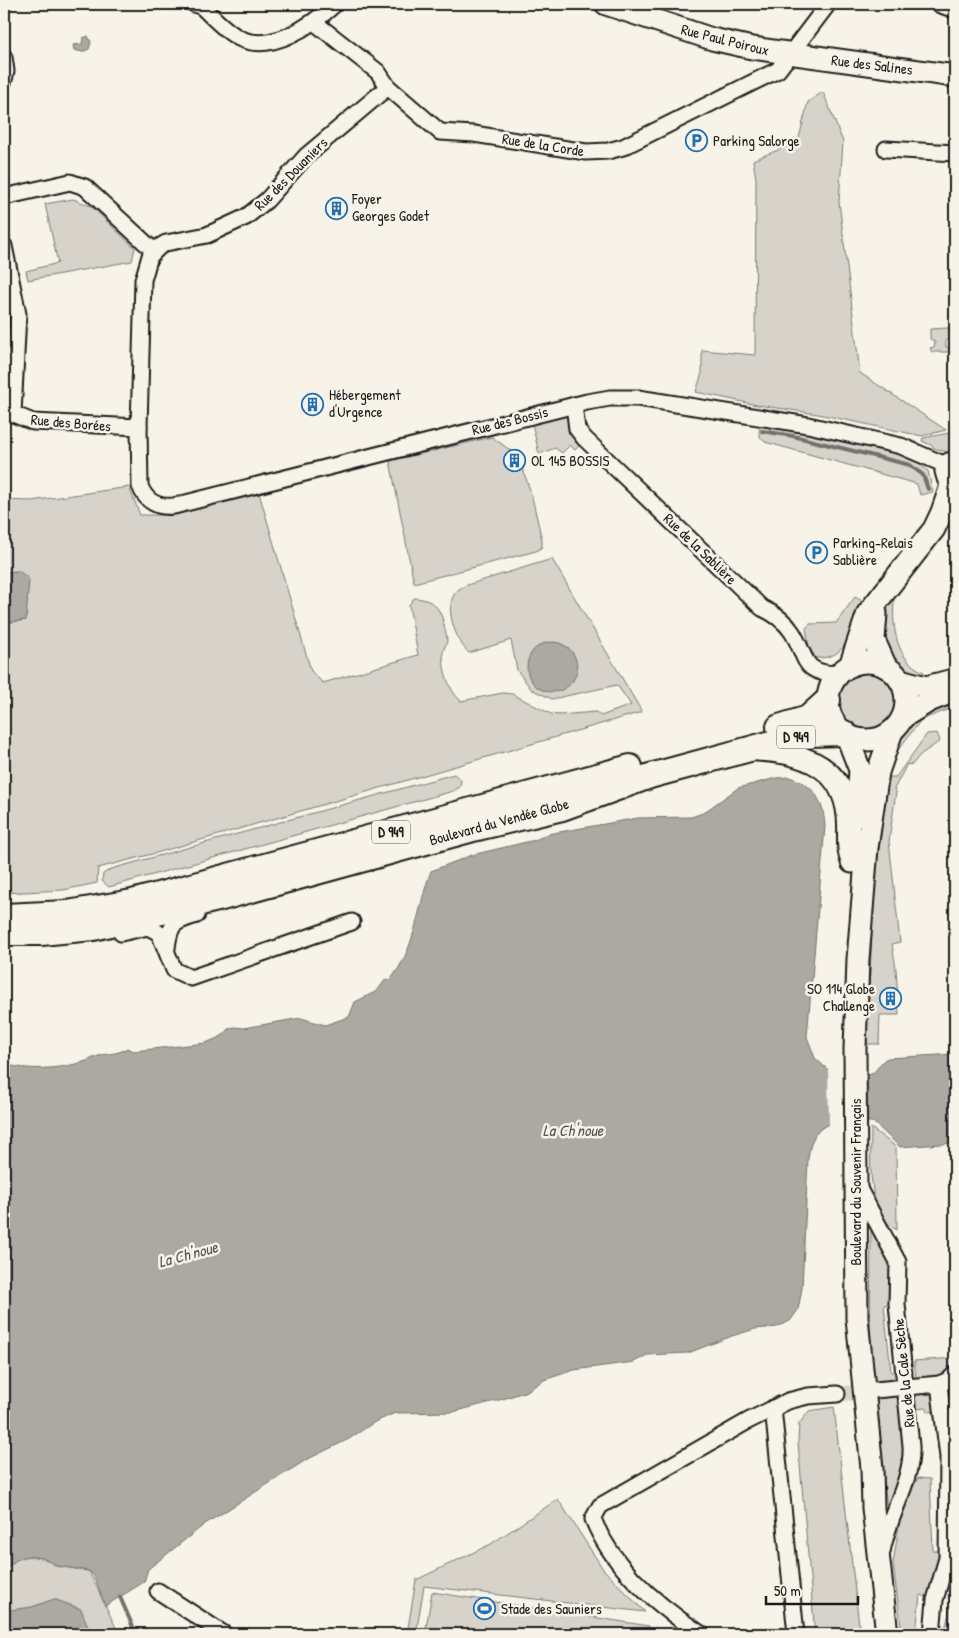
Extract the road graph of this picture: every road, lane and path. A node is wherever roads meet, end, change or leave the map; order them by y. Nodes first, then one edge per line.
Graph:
1 (334, 4) edge
2 (606, 4) edge
3 (828, 4) edge
4 (938, 4) edge
5 (188, 5) edge
6 (955, 10) edge
7 (314, 22) junction
8 (788, 55) junction
9 (4, 57) edge
10 (955, 76) edge
11 (4, 80) edge
12 (388, 87) junction
13 (886, 149) dead end
14 (955, 153) edge
15 (4, 197) edge
16 (4, 246) edge
17 (154, 251) junction
18 (574, 405) junction
19 (8, 414) edge
20 (139, 427) junction
21 (953, 472) edge
22 (879, 599) junction
23 (845, 670) junction
24 (893, 674) junction
25 (955, 680) edge
26 (955, 691) edge
27 (828, 700) junction
28 (897, 724) junction
29 (845, 734) junction
30 (749, 750) junction
31 (852, 862) junction
32 (222, 898) junction
33 (4, 916) edge
34 (352, 922) dead end
35 (93, 928) junction
36 (4, 933) edge
37 (167, 948) junction
38 (848, 1049) junction
39 (849, 1140) junction
40 (856, 1182) junction
41 (955, 1374) edge
42 (939, 1384) junction
43 (906, 1387) junction
44 (876, 1390) tunnel mouth
45 (836, 1394) tunnel mouth
46 (773, 1408) junction
47 (952, 1460) edge
48 (880, 1569) junction
49 (158, 1591) dead end
50 (224, 1634) edge
51 (701, 1634) edge
52 (796, 1634) edge
53 (876, 1634) edge
54 (887, 1634) edge
55 (932, 1634) edge

1 - 7 street
2 - 8 main road, Rue Paul Poiroux
3 - 8 street, Rue de la Corde
4 - 6 street
5 - 7 street
7 - 12 street, Rue de la Corde
8 - 10 main road, Rue des Salines
8 - 12 street, Rue de la Corde
9 - 11 street
12 - 17 street, Rue des Douaniers
13 - 14 street
15 - 17 street
16 - 19 street
17 - 20 street
18 - 20 street, Rue des Bossis
18 - 21 street, Rue des Bossis
18 - 23 street, Rue de la Sablière
19 - 20 street, Rue des Borées
21 - 22 main road
22 - 23 main road
22 - 24 main road
23 - 24 main road
23 - 27 main road
24 - 25 main road
24 - 28 main road
26 - 28 main road
27 - 29 main road
27 - 33 main road, Boulevard du Vendée Globe / D 949
28 - 29 main road
28 - 38 main road, Boulevard du Souvenir Français
29 - 30 main road, Boulevard du Vendée Globe / D 949
29 - 31 main road, Boulevard du Souvenir Français
30 - 31 main road
30 - 32 main road, Boulevard du Vendée Globe / D 949
31 - 38 main road, Boulevard du Souvenir Français
32 - 35 main road, Boulevard du Vendée Globe / D 949
32 - 37 street
34 - 37 street
35 - 36 main road, Boulevard du Vendée Globe / D 949
35 - 37 street
38 - 39 main road, Boulevard du Souvenir Français
39 - 40 main road, Boulevard du Souvenir Français
39 - 53 main road, Boulevard du Souvenir Français
40 - 43 street, Rue de la Cale Sèche
40 - 48 main road, Boulevard du Souvenir Français
41 - 42 street
42 - 43 street
42 - 47 street
43 - 44 street
43 - 48 street, Rue de la Cale Sèche
45 - 46 street
46 - 51 street
46 - 52 street
47 - 55 street
48 - 54 main road, Boulevard du Souvenir Français
49 - 50 street

